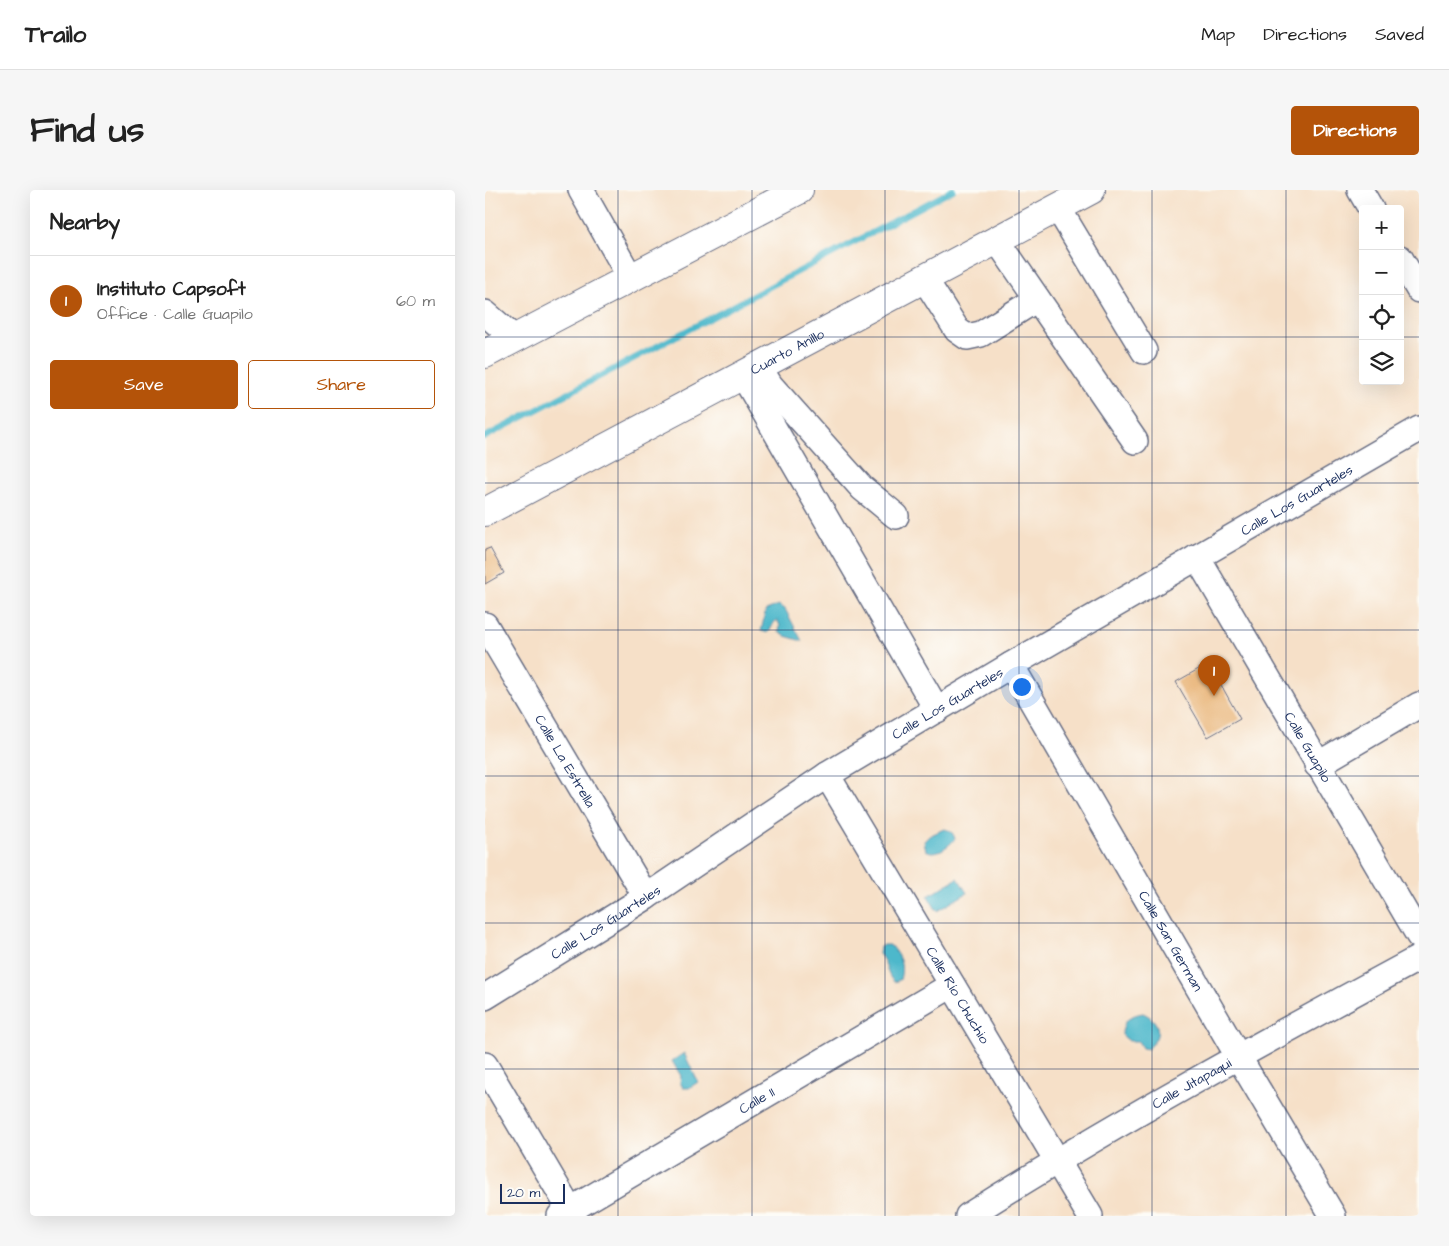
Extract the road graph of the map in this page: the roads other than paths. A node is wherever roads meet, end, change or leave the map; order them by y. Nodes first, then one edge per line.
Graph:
1 (581, 190) edge
2 (799, 190) edge
3 (1091, 190) edge
4 (1360, 190) edge
5 (1369, 205) edge
6 (1058, 208) junction
7 (997, 240) junction
8 (1404, 265) edge
9 (630, 277) junction
10 (924, 278) junction
11 (1419, 290) edge
12 (1037, 299) junction
13 (485, 313) edge
14 (515, 339) junction
15 (1144, 351) dead end
16 (485, 354) edge
17 (750, 370) junction
18 (1419, 429) edge
19 (1135, 441) dead end
20 (485, 512) edge
21 (896, 516) dead end
22 (1197, 557) junction
23 (485, 625) edge
24 (1011, 665) junction
25 (1419, 705) edge
26 (937, 710) junction
27 (1317, 765) junction
28 (827, 775) junction
29 (647, 897) junction
30 (1419, 936) edge
31 (1419, 958) edge
32 (952, 985) junction
33 (485, 997) edge
34 (1238, 1056) junction
35 (485, 1065) edge
36 (1057, 1160) junction
37 (568, 1214) edge
38 (969, 1216) edge
39 (1090, 1216) edge
40 (1333, 1216) edge

1 - 9 street
2 - 9 highway
3 - 6 highway, Cuarto Anillo
4 - 5 street
6 - 7 highway, Cuarto Anillo
6 - 15 street
7 - 10 highway, Cuarto Anillo
7 - 12 street
8 - 11 street
9 - 14 highway
10 - 12 street
10 - 17 highway, Cuarto Anillo
12 - 19 street
13 - 14 street
14 - 16 highway
17 - 20 highway, Cuarto Anillo
17 - 21 street
17 - 26 street
18 - 22 street, Calle Los Guarteles
22 - 24 street, Calle Los Guarteles
22 - 27 street, Calle Guapilo
23 - 29 street, Calle La Estrella
24 - 26 street, Calle Los Guarteles
24 - 34 street, Calle San German
25 - 27 street
26 - 28 street, Calle Los Guarteles
27 - 30 street, Calle Guapilo
28 - 29 street, Calle Los Guarteles
28 - 32 street, Calle Río Chuchio
29 - 33 street, Calle Los Guarteles
31 - 34 street, Calle Jitapaqui
32 - 36 street, Calle Río Chuchio
32 - 37 street, Calle 11
34 - 36 street, Calle Jitapaqui
34 - 40 street, Calle San German
35 - 37 street
36 - 38 street, Calle Jitapaqui
36 - 39 street, Calle Río Chuchio

